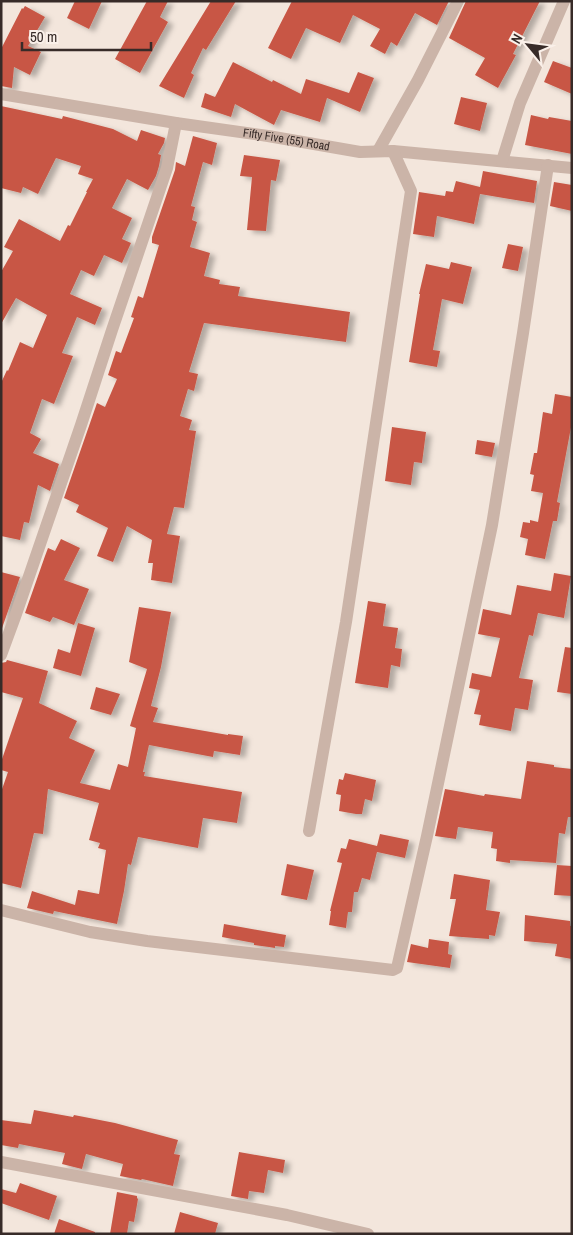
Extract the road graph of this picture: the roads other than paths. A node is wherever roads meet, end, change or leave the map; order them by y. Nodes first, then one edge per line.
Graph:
1 (458, 1) edge
2 (564, 1) edge
3 (1, 94) edge
4 (176, 123) junction
5 (378, 151) junction
6 (393, 151) junction
7 (502, 161) junction
8 (548, 165) junction
9 (572, 168) edge
10 (1, 655) edge
11 (309, 831) dead end
12 (1, 910) edge
13 (1, 1162) edge
14 (368, 1234) edge

1 - 5 street
2 - 7 street
3 - 4 street, Fifty Five (55) Road
4 - 5 street, Fifty Five (55) Road
4 - 10 street
5 - 6 street, Fifty Five (55) Road
6 - 7 street, Fifty Five (55) Road
6 - 11 street
7 - 8 street, Fifty Five (55) Road
8 - 9 street, Fifty Five (55) Road
8 - 12 street
13 - 14 street

